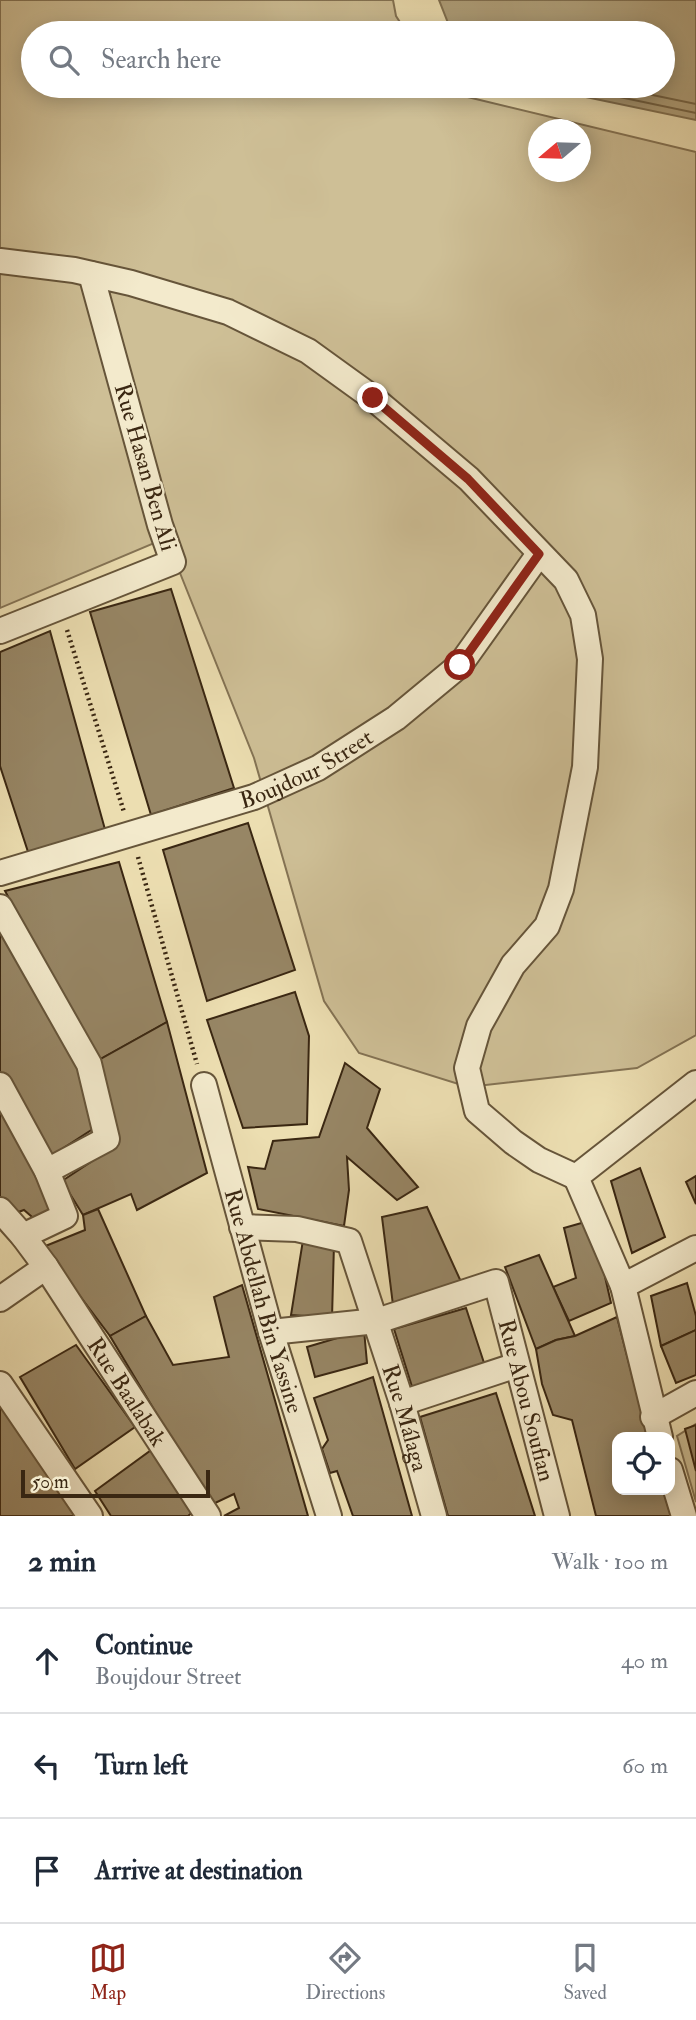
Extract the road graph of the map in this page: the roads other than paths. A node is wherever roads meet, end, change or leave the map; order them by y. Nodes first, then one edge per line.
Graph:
1 (0, 261) edge
2 (91, 274) junction
3 (539, 554) junction
4 (0, 631) edge
5 (0, 873) edge
6 (0, 907) edge
7 (696, 1083) edge
8 (0, 1085) edge
9 (204, 1085) dead end
10 (47, 1171) junction
11 (576, 1177) junction
12 (0, 1210) edge
13 (242, 1227) junction
14 (23, 1236) junction
15 (696, 1248) edge
16 (47, 1267) junction
17 (623, 1286) junction
18 (0, 1299) edge
19 (377, 1321) junction
20 (271, 1332) junction
21 (517, 1365) junction
22 (0, 1384) edge
23 (696, 1393) edge
24 (402, 1403) junction
25 (656, 1427) edge
26 (675, 1486) edge
27 (90, 1516) edge
28 (208, 1516) edge
29 (329, 1516) edge
30 (433, 1516) edge
31 (558, 1516) edge
32 (684, 1516) edge

1 - 2 street
2 - 3 street
2 - 4 street, Rue Hasan Ben Ali
3 - 5 street, Boujdour Street
3 - 11 street
6 - 10 street
7 - 11 street
8 - 10 street
9 - 13 street, Rue Abdellah Bin Yassine
10 - 14 street
11 - 17 street
12 - 14 street, Rue Baalabak
13 - 19 street, Rue Málaga
13 - 20 street, Rue Abdellah Bin Yassine
14 - 16 street, Rue Baalabak
15 - 17 street
16 - 18 street
16 - 28 street, Rue Baalabak
17 - 25 street
19 - 20 street
19 - 21 street, Rue Abou Soufian
19 - 24 street, Rue Málaga
20 - 29 street, Rue Abdellah Bin Yassine
21 - 24 street
21 - 31 street, Rue Abou Soufian
22 - 27 street
23 - 25 street
24 - 30 street, Rue Málaga
26 - 32 street

